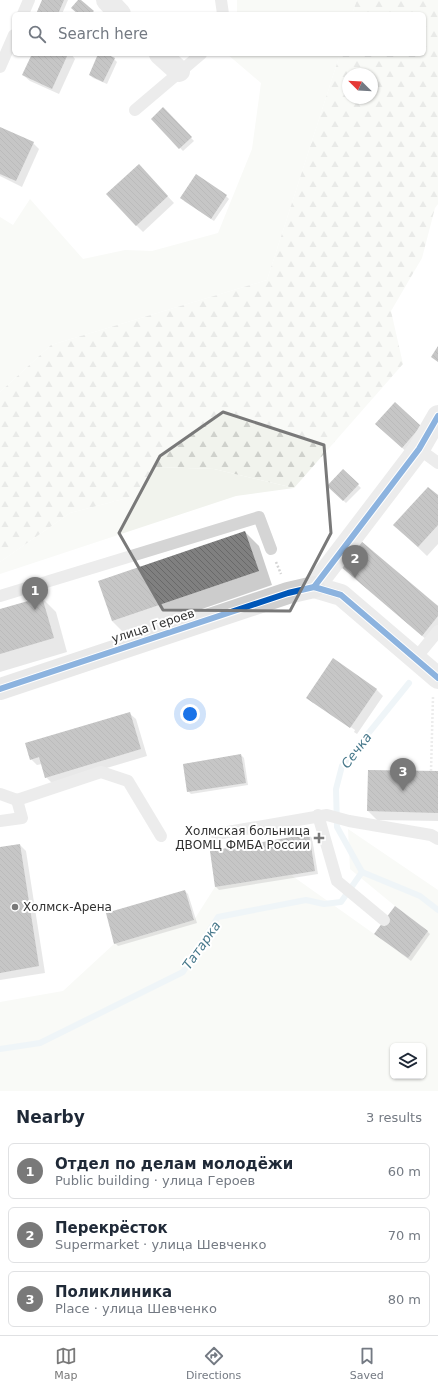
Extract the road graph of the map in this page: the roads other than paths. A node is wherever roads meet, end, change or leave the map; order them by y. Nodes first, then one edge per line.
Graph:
1 (29, 0) edge
2 (107, 0) edge
3 (221, 0) edge
4 (24, 12) edge
5 (118, 12) edge
6 (223, 12) edge
7 (12, 40) edge
8 (162, 56) edge
9 (198, 56) edge
10 (0, 67) edge
11 (179, 71) junction
12 (135, 110) dead end
13 (438, 416) edge
14 (419, 449) junction
15 (438, 463) edge
16 (271, 549) road end
17 (314, 587) junction
18 (0, 596) edge
19 (438, 631) edge
20 (415, 659) junction
21 (435, 685) edge
22 (0, 689) edge
23 (0, 794) edge
24 (17, 800) junction
25 (323, 815) junction
26 (0, 821) edge
27 (216, 834) dead end
28 (161, 836) dead end
29 (438, 839) edge
30 (384, 920) dead end

1 - 4 lane
2 - 5 street
3 - 6 lane
7 - 10 lane
8 - 11 street
9 - 11 lane
11 - 12 lane
13 - 14 street
14 - 15 lane
14 - 17 street
16 - 18 lane
17 - 20 street
17 - 22 street, улица Героев
19 - 20 lane
20 - 21 street
23 - 24 lane
24 - 26 lane
24 - 28 lane
25 - 27 lane
25 - 29 lane
25 - 30 lane

